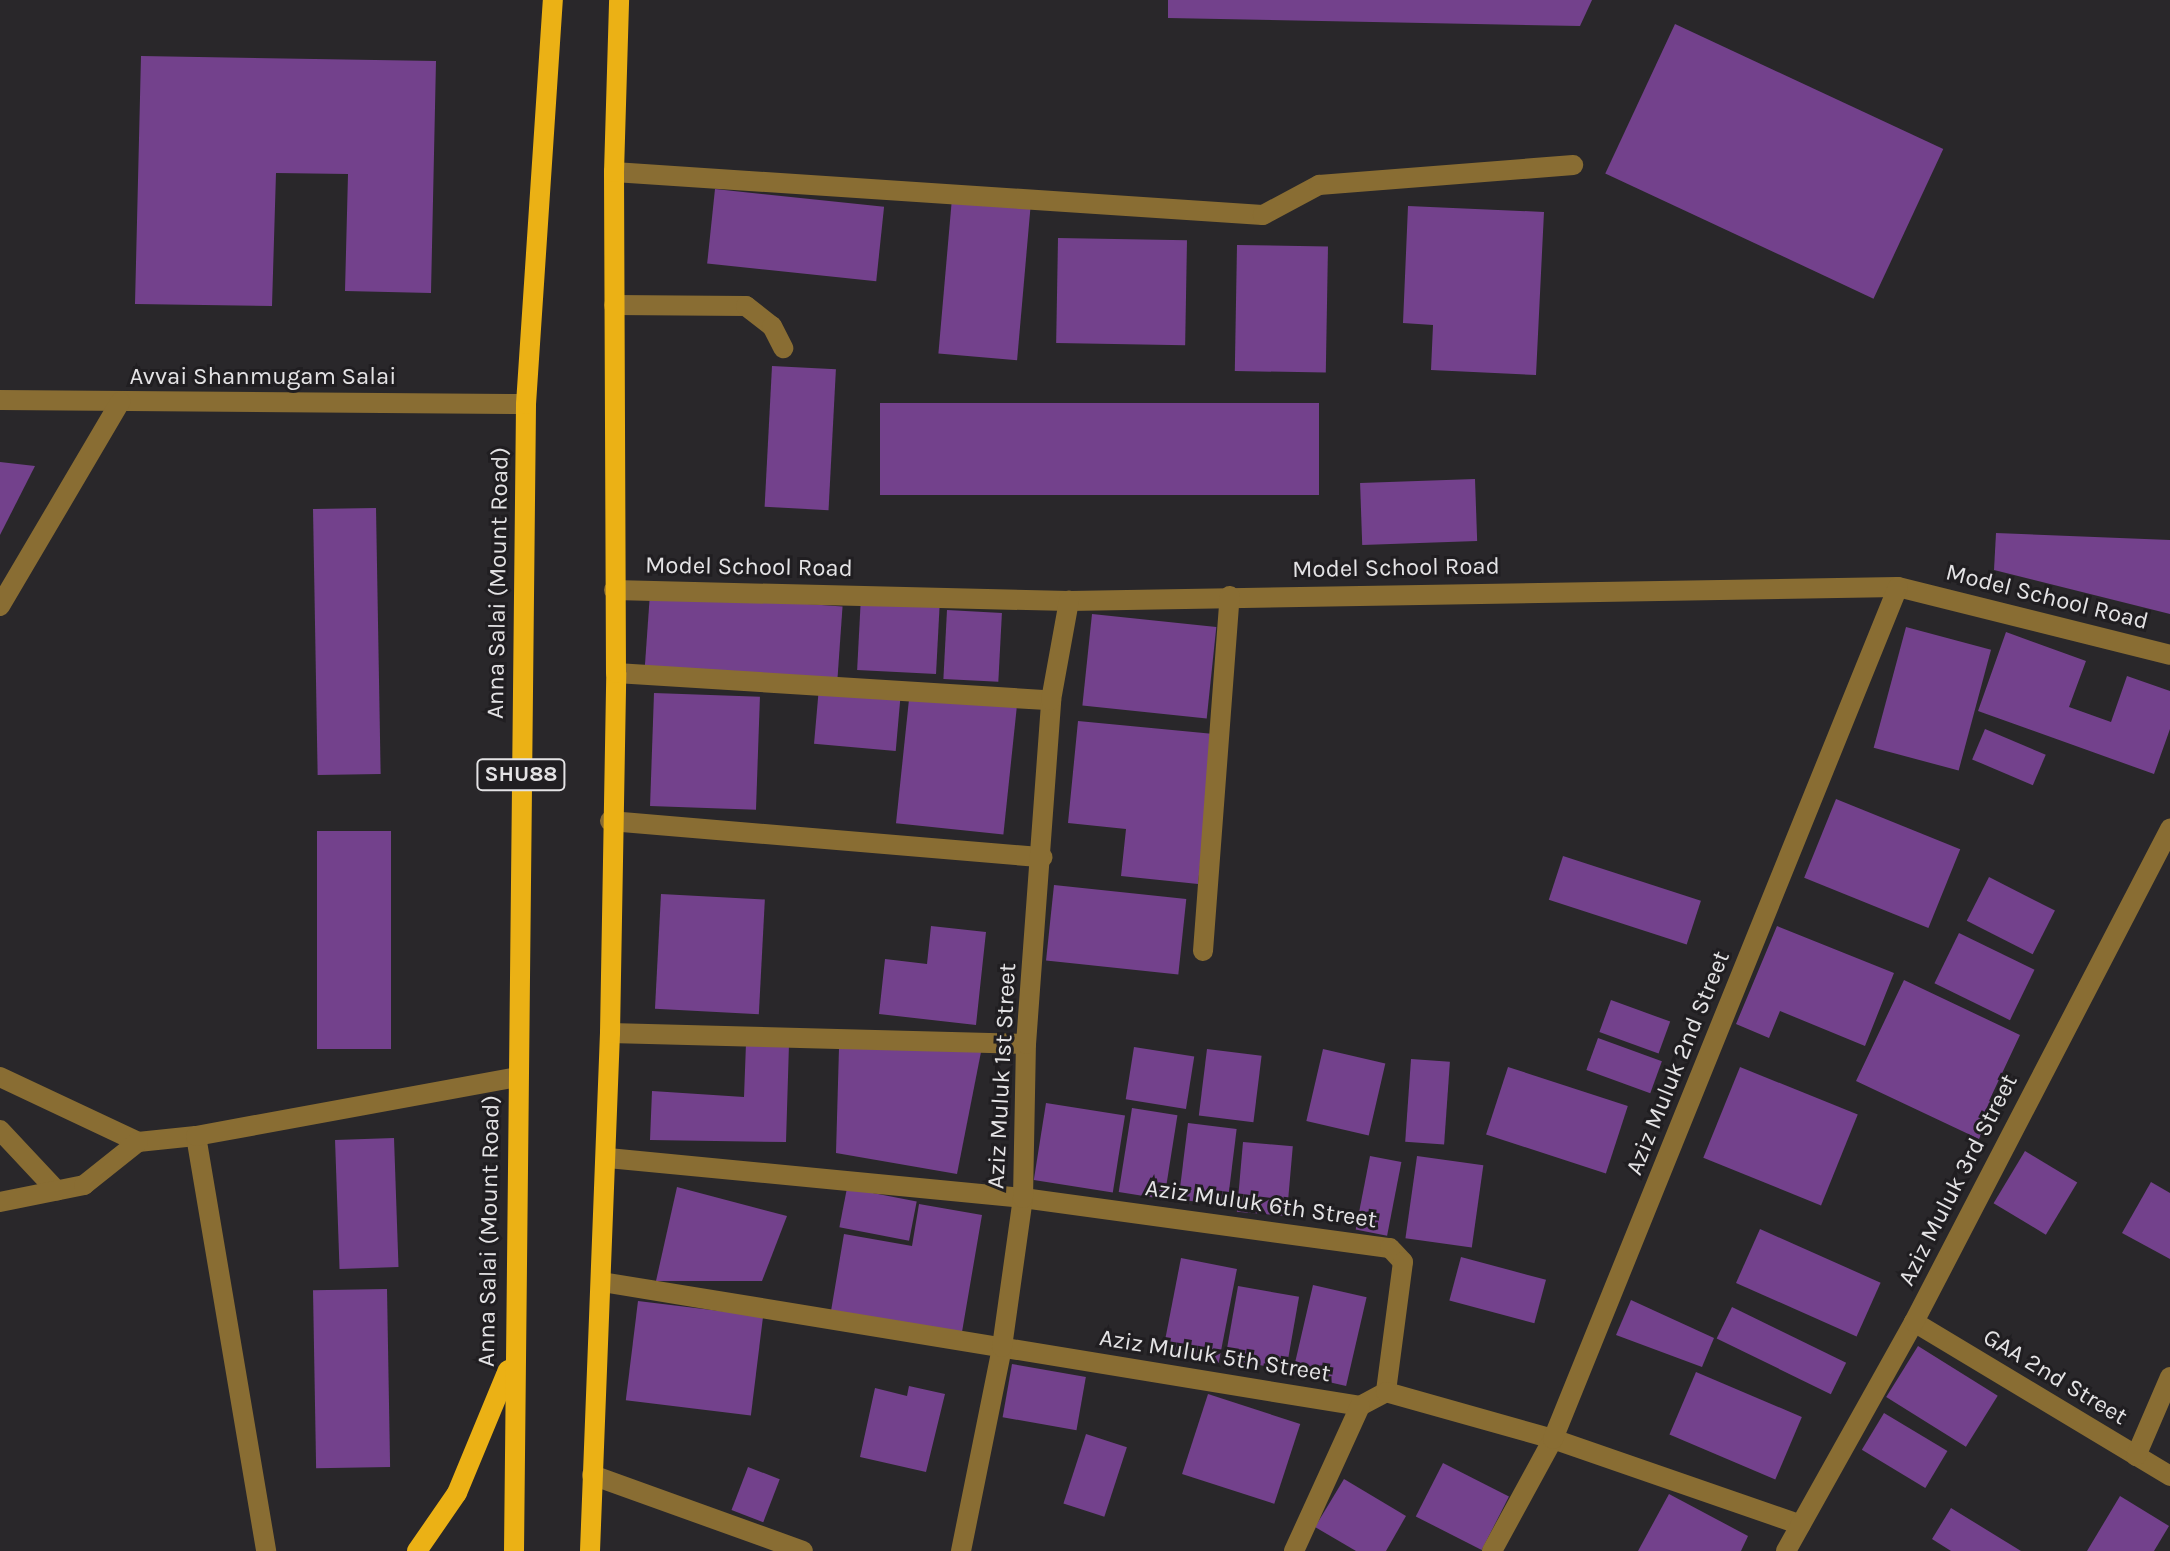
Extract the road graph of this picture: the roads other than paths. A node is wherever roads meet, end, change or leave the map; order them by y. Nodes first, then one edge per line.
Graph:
1 (553, 0) edge
2 (619, 0) edge
3 (1573, 165) dead end
4 (614, 172) junction
5 (614, 305) junction
6 (783, 348) dead end
7 (0, 400) edge
8 (120, 402) junction
9 (526, 404) junction
10 (1898, 587) junction
11 (614, 590) junction
12 (1230, 596) junction
13 (1069, 601) junction
14 (0, 606) edge
15 (2170, 655) edge
16 (616, 673) junction
17 (1051, 700) junction
18 (610, 821) junction
19 (2170, 829) edge
20 (1043, 857) junction
21 (1203, 951) dead end
22 (610, 1033) junction
23 (1026, 1044) junction
24 (0, 1077) edge
25 (517, 1077) junction
26 (0, 1130) edge
27 (196, 1136) junction
28 (138, 1142) junction
29 (608, 1158) junction
30 (57, 1191) junction
31 (1023, 1198) junction
32 (0, 1202) edge
33 (602, 1282) junction
34 (1914, 1322) junction
35 (1002, 1347) junction
36 (513, 1359) junction
37 (2170, 1377) edge
38 (1386, 1392) junction
39 (1360, 1406) junction
40 (1553, 1439) junction
41 (2136, 1456) junction
42 (592, 1475) junction
43 (2170, 1476) edge
44 (1801, 1525) junction
45 (266, 1551) edge
46 (417, 1551) edge
47 (514, 1551) edge
48 (590, 1551) edge
49 (803, 1551) edge
50 (961, 1551) edge
51 (1294, 1551) edge
52 (1492, 1551) edge
53 (1786, 1551) edge

1 - 9 main road, Anna Salai (Mount Road) / SHU88
2 - 4 main road
3 - 4 street
4 - 5 main road
5 - 6 street
5 - 11 main road
7 - 8 street, Avvai Shanmugam Salai
8 - 9 street, Avvai Shanmugam Salai
8 - 14 street
9 - 25 main road, Anna Salai (Mount Road) / SHU88
10 - 12 street, Model School Road
10 - 15 street, Model School Road
10 - 40 street, Aziz Muluk 2nd Street
11 - 13 street, Model School Road
11 - 16 main road
12 - 13 street, Model School Road
12 - 21 street
13 - 17 street, Aziz Muluk 1st Street
16 - 17 street
16 - 18 main road
17 - 20 street, Aziz Muluk 1st Street
18 - 20 street
18 - 22 main road
19 - 34 street, Aziz Muluk 3rd Street
20 - 23 street, Aziz Muluk 1st Street
22 - 23 street
22 - 29 main road
23 - 31 street, Aziz Muluk 1st Street
24 - 28 street
25 - 27 street
25 - 36 main road, Anna Salai (Mount Road) / SHU88
26 - 30 street
27 - 28 street
27 - 45 street
28 - 30 street
29 - 31 street
29 - 33 main road
30 - 32 street
31 - 35 street, Aziz Muluk 1st Street
31 - 38 street, Aziz Muluk 6th Street
33 - 35 street, Aziz Muluk 5th Street
33 - 42 main road
34 - 41 street, GAA 2nd Street
34 - 44 street, Aziz Muluk 3rd Street
35 - 39 street, Aziz Muluk 5th Street
35 - 50 street, Aziz Muluk 1st Street
36 - 46 main road
36 - 47 main road, Anna Salai (Mount Road) / SHU88
37 - 41 street
38 - 39 street
38 - 40 street
39 - 51 street
40 - 44 street
40 - 52 street, Aziz Muluk 2nd Street
41 - 43 street, GAA 2nd Street
42 - 48 main road
42 - 49 street
44 - 53 street, Aziz Muluk 3rd Street

